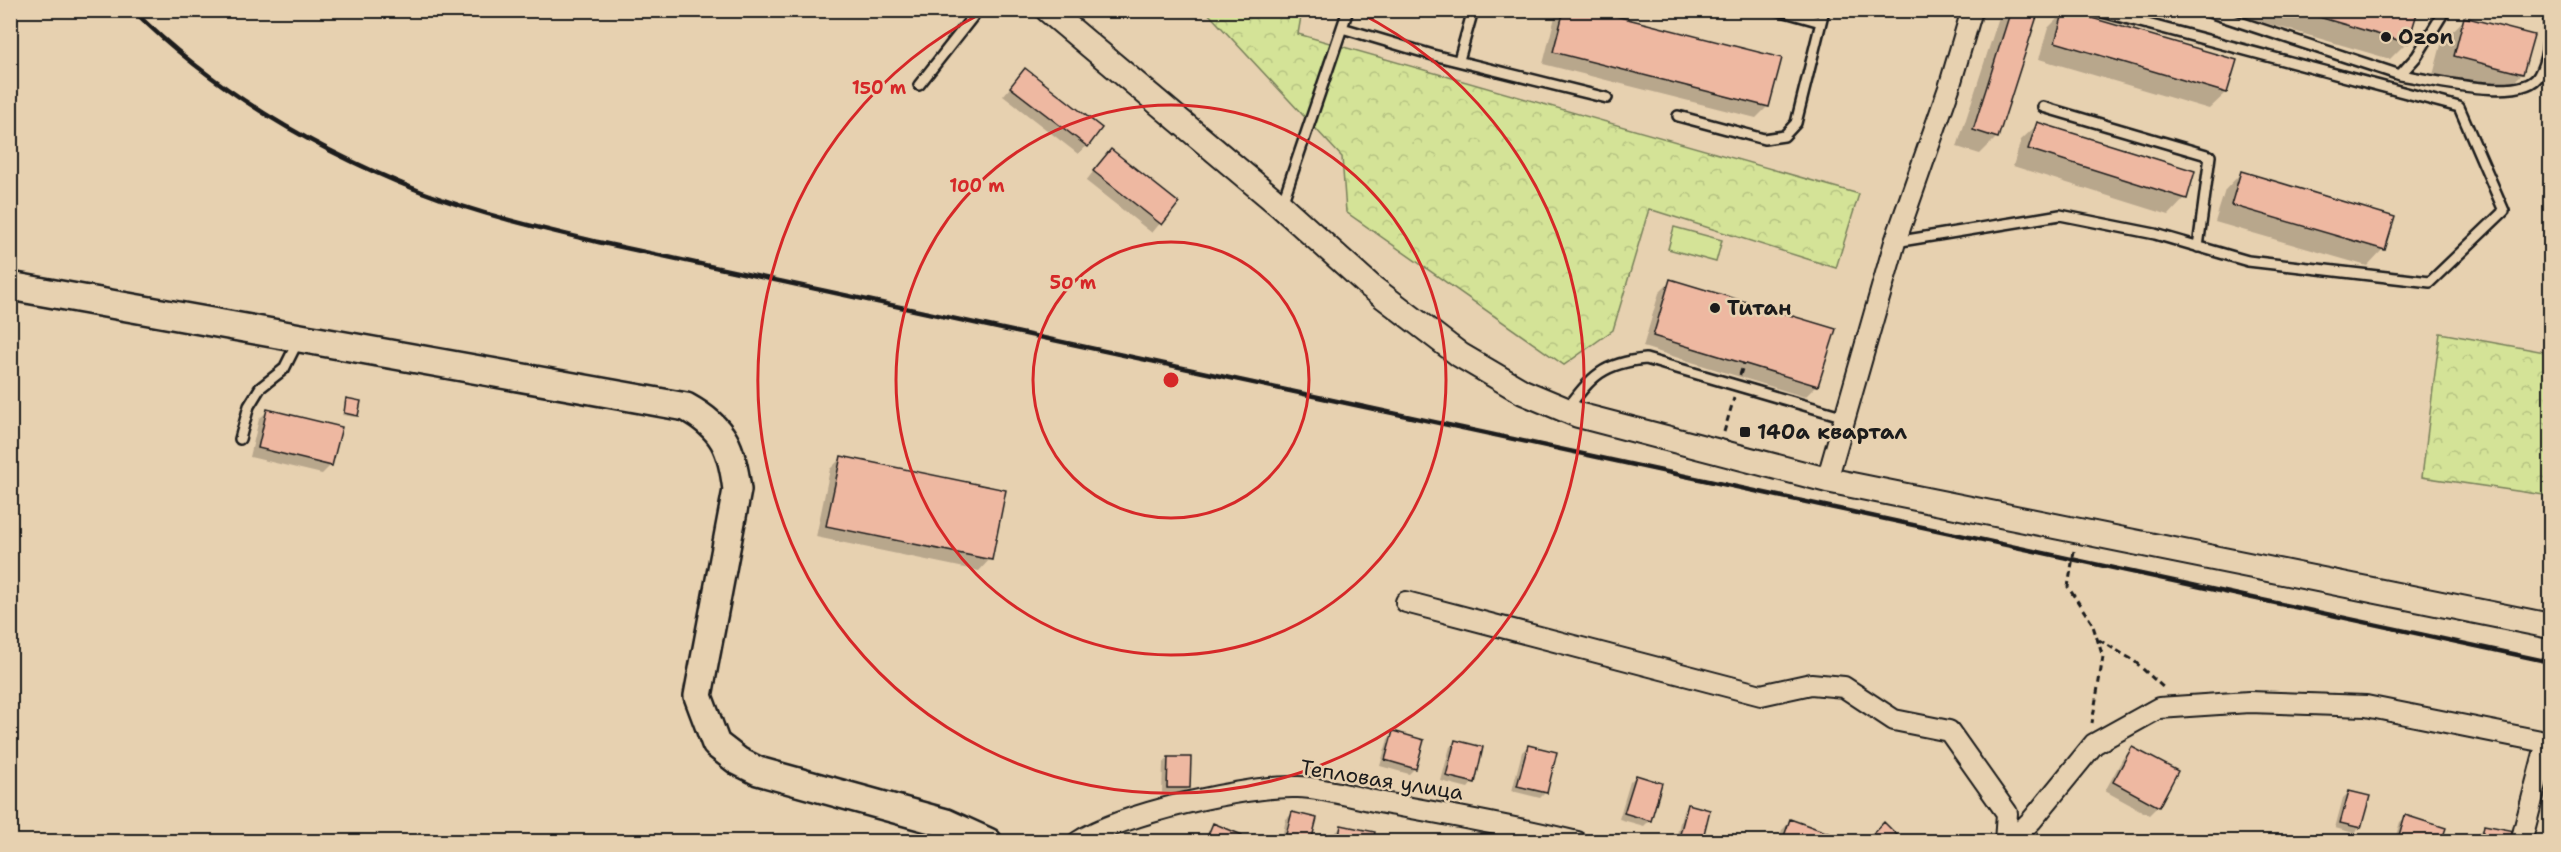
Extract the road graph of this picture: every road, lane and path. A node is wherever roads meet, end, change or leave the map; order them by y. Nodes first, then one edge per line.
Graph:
1 (978, 10) edge
2 (1048, 10) edge
3 (1348, 10) edge
4 (1473, 10) edge
5 (1778, 10) edge
6 (1824, 10) edge
7 (1972, 10) edge
8 (2095, 10) edge
9 (2203, 10) edge
10 (2445, 10) edge
11 (2550, 10) edge
12 (1821, 22) junction
13 (1342, 28) junction
14 (1459, 60) junction
15 (2400, 75) junction
16 (919, 85) dead end
17 (1607, 98) dead end
18 (2043, 107) dead end
19 (1678, 116) dead end
20 (1281, 206) junction
21 (1895, 242) junction
22 (2198, 246) junction
23 (10, 286) edge
24 (300, 338) junction
25 (1731, 406) dead end
26 (1565, 410) junction
27 (1845, 417) junction
28 (1724, 434) dead end
29 (240, 439) dead end
30 (1827, 480) junction
31 (2071, 547) dead end
32 (1406, 602) dead end
33 (2550, 626) edge
34 (2097, 639) junction
35 (2181, 706) junction
36 (2549, 742) edge
37 (2085, 754) junction
38 (944, 832) edge
39 (988, 842) edge
40 (1078, 842) edge
41 (1577, 842) edge
42 (2007, 842) edge
43 (2521, 842) edge

1 - 16 lane
2 - 20 street
3 - 13 lane
4 - 14 lane
5 - 12 lane
6 - 12 lane
7 - 21 street
8 - 22 lane
9 - 15 lane
10 - 15 lane
11 - 15 lane
12 - 19 lane
13 - 14 lane
13 - 20 lane
14 - 17 lane
18 - 22 lane
20 - 26 street
21 - 22 lane
21 - 27 street
23 - 24 main road
24 - 29 lane
24 - 38 main road
25 - 28 path
26 - 27 lane
26 - 30 street
27 - 30 street
30 - 33 street
31 - 34 path
32 - 42 street
34 - 35 path
34 - 37 path
35 - 36 street
35 - 37 street
36 - 43 street
37 - 42 street
38 - 39 main road
40 - 41 street, Тепловая улица

